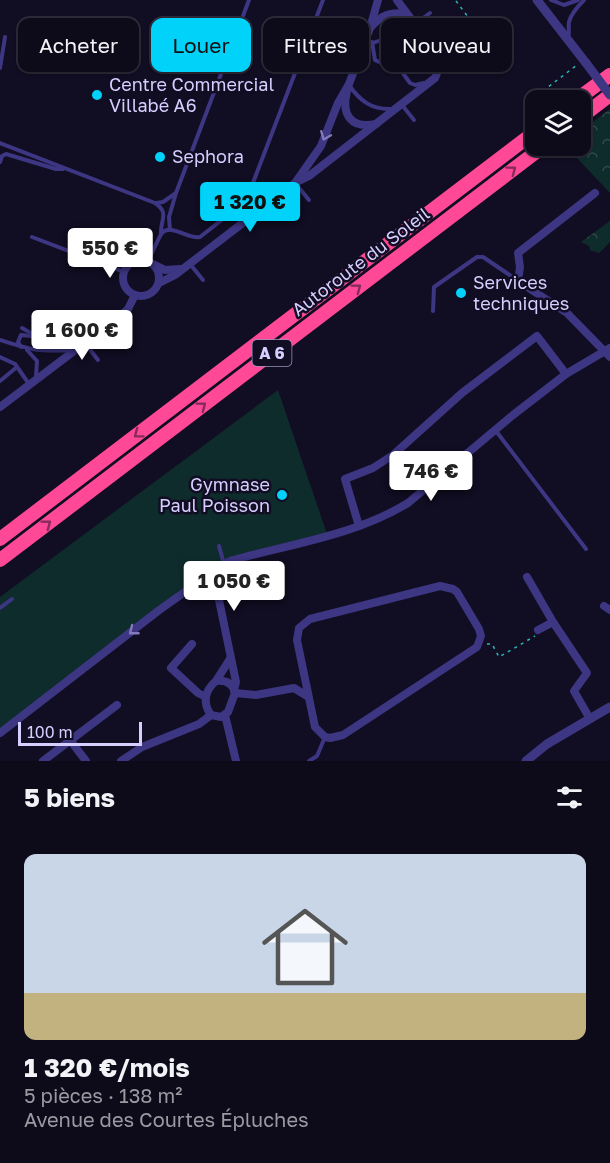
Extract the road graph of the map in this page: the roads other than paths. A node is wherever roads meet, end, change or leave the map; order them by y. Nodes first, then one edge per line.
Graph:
1 (249, 0) edge
2 (323, 0) edge
3 (378, 0) edge
4 (397, 0) edge
5 (537, 0) edge
6 (551, 0) edge
7 (578, 0) edge
8 (584, 0) edge
9 (406, 13) junction
10 (430, 13) dead end
11 (410, 18) edge
12 (423, 18) edge
13 (370, 28) junction
14 (5, 37) dead end
15 (567, 39) junction
16 (381, 40) edge
17 (369, 41) junction
18 (381, 63) edge
19 (0, 68) edge
20 (355, 72) edge
21 (402, 72) dead end
22 (438, 72) edge
23 (610, 75) edge
24 (432, 82) junction
25 (349, 84) junction
26 (590, 90) edge
27 (610, 95) edge
28 (400, 107) junction
29 (591, 110) edge
30 (414, 120) dead end
31 (377, 124) junction
32 (525, 139) edge
33 (0, 143) edge
34 (531, 156) edge
35 (0, 162) edge
36 (64, 169) junction
37 (295, 183) junction
38 (176, 193) junction
39 (595, 193) dead end
40 (309, 200) dead end
41 (155, 203) junction
42 (170, 230) junction
43 (161, 234) junction
44 (32, 237) dead end
45 (152, 263) junction
46 (190, 263) junction
47 (182, 268) junction
48 (124, 272) junction
49 (203, 280) dead end
50 (518, 281) junction
51 (159, 283) junction
52 (135, 295) junction
53 (433, 311) dead end
54 (83, 320) dead end
55 (21, 328) dead end
56 (38, 337) junction
57 (0, 340) edge
58 (85, 343) junction
59 (24, 348) junction
60 (76, 350) junction
61 (608, 352) edge
62 (0, 357) edge
63 (98, 360) dead end
64 (17, 368) junction
65 (566, 374) junction
66 (0, 381) edge
67 (33, 382) junction
68 (0, 407) edge
69 (495, 430) junction
70 (359, 526) junction
71 (0, 539) edge
72 (219, 546) dead end
73 (586, 549) dead end
74 (0, 560) edge
75 (224, 564) junction
76 (213, 571) junction
77 (526, 577) dead end
78 (12, 599) dead end
79 (0, 608) edge
80 (553, 622) junction
81 (538, 630) road end
82 (192, 644) dead end
83 (230, 659) junction
84 (303, 672) junction
85 (216, 681) junction
86 (294, 688) junction
87 (234, 692) junction
88 (206, 697) junction
89 (308, 698) junction
90 (117, 705) dead end
91 (610, 707) edge
92 (212, 715) junction
93 (225, 715) junction
94 (590, 719) junction
95 (0, 733) edge
96 (325, 737) junction
97 (70, 740) junction
98 (43, 761) edge
99 (86, 761) edge
100 (122, 761) edge
101 (236, 761) edge
102 (309, 761) edge
103 (526, 761) edge

1 - 38 lane
2 - 42 lane
3 - 13 street
4 - 9 street
5 - 15 street
6 - 7 lane
8 - 15 lane
9 - 11 street
9 - 13 street
10 - 12 lane
13 - 17 street
14 - 19 lane
15 - 27 street, bridge
16 - 17 lane
17 - 18 lane
20 - 25 street
21 - 24 lane
22 - 24 street
23 - 26 highway
24 - 28 street
25 - 28 lane
25 - 31 street
25 -> 37 street
27 - 29 highway
28 - 30 lane
28 - 31 street
31 - 37 street
32 -> 71 highway, Autoroute du Soleil / A 6
33 - 36 lane
74 -> 34 highway, Autoroute du Soleil / A 6
35 - 36 lane
36 - 41 lane
37 - 40 lane
37 - 46 street
38 - 41 lane
38 - 42 lane
39 - 50 street
41 - 43 lane
42 - 43 lane
43 - 45 lane
44 - 48 lane
45 - 47 street
45 - 48 street
45 - 51 street
46 - 47 street
46 - 49 lane
47 - 51 street
48 - 52 street
50 - 53 lane
50 - 61 street
51 - 52 street
52 - 58 street
54 - 56 lane
55 - 56 lane
56 - 59 lane
57 - 59 lane
58 - 60 street
58 - 63 lane
59 - 60 lane
59 - 67 lane
60 - 67 street
61 - 65 street
62 - 64 lane
64 - 66 lane
64 - 67 lane
65 - 69 street
65 - 70 street
67 - 68 street
69 - 70 street
69 - 73 lane
70 - 75 street
72 - 75 lane
75 - 76 street
76 - 83 street
76 -> 95 street
77 - 80 street
78 - 79 lane
80 - 81 street
80 - 94 street
82 - 88 street
83 - 85 street
83 - 87 street
84 - 86 street
84 - 89 street
84 - 96 street
85 - 87 street
85 - 88 street
86 - 87 street
86 - 89 street
87 - 93 street
88 - 92 street
89 - 96 street
90 - 97 street
91 - 94 street
92 - 93 street
92 - 100 street
93 - 101 street
94 - 103 street
96 - 102 lane
97 - 98 street
97 - 99 street

